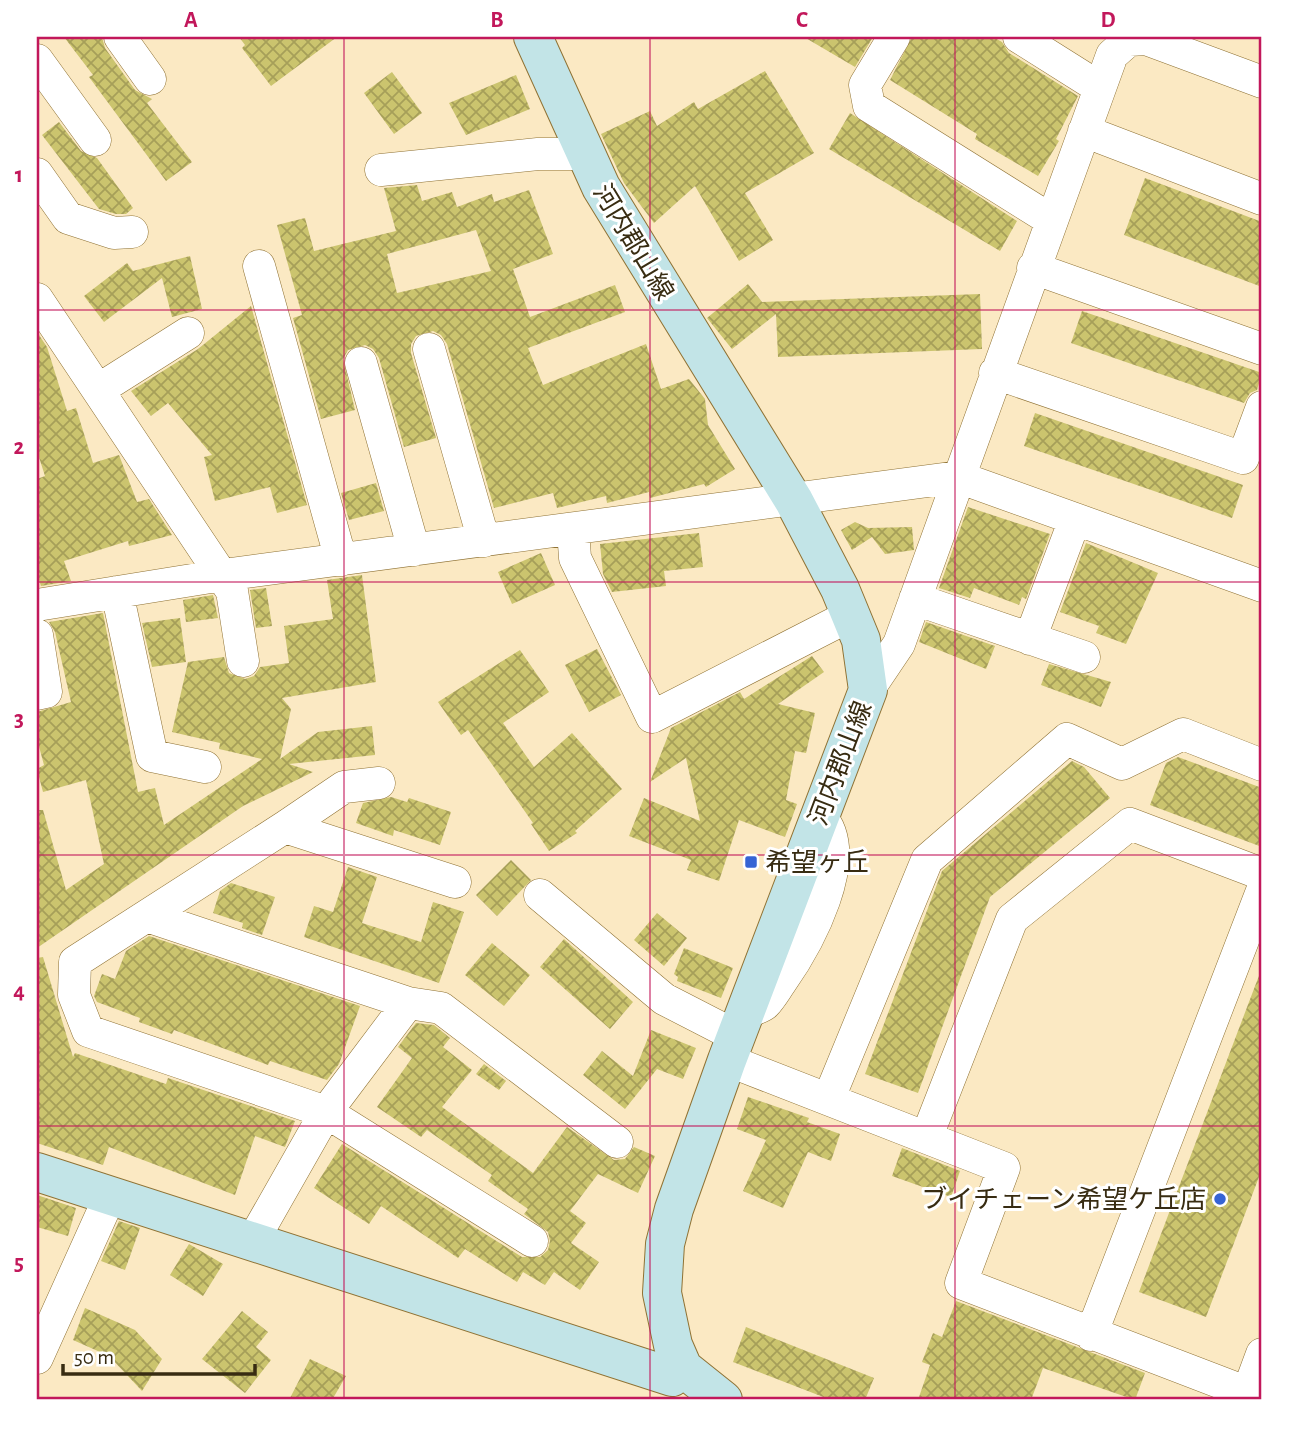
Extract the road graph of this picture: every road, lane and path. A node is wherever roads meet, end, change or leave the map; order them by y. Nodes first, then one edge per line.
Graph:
1 (120, 37) edge
2 (533, 37) edge
3 (894, 37) edge
4 (1019, 37) edge
5 (1187, 44) edge
6 (37, 60) edge
7 (150, 79) dead end
8 (1262, 82) edge
9 (1100, 88) junction
10 (1084, 131) junction
11 (95, 140) dead end
12 (586, 154) junction
13 (381, 170) dead end
14 (37, 174) edge
15 (1262, 199) edge
16 (1051, 220) junction
17 (132, 232) dead end
18 (259, 266) dead end
19 (1033, 268) junction
20 (37, 299) edge
21 (188, 333) dead end
22 (429, 349) dead end
23 (1262, 349) edge
24 (361, 363) dead end
25 (995, 373) junction
26 (98, 390) junction
27 (1262, 407) edge
28 (958, 477) junction
29 (794, 500) junction
30 (1075, 519) junction
31 (573, 529) junction
32 (484, 541) junction
33 (414, 550) junction
34 (341, 560) junction
35 (223, 575) junction
36 (1261, 582) edge
37 (117, 592) junction
38 (915, 599) junction
39 (37, 605) edge
40 (851, 615) junction
41 (37, 635) edge
42 (1030, 639) junction
43 (1084, 657) dead end
44 (243, 661) dead end
45 (868, 690) junction
46 (37, 694) edge
47 (1262, 765) edge
48 (205, 767) dead end
49 (379, 783) dead end
50 (285, 827) junction
51 (1262, 874) edge
52 (455, 882) dead end
53 (1262, 891) edge
54 (540, 895) dead end
55 (147, 916) junction
56 (408, 1003) junction
57 (736, 1036) junction
58 (830, 1098) junction
59 (326, 1112) junction
60 (926, 1136) junction
61 (617, 1142) dead end
62 (37, 1172) edge
63 (110, 1196) junction
64 (531, 1241) dead end
65 (252, 1242) junction
66 (1090, 1335) junction
67 (1262, 1354) edge
68 (37, 1358) edge
69 (670, 1382) edge
70 (1246, 1396) edge
71 (723, 1400) edge

1 - 7 street
2 - 12 main road, 河内郡山線
3 - 16 street
4 - 9 street
5 - 8 street
5 - 9 street
6 - 11 street
9 - 10 street
10 - 15 street
10 - 16 street
12 - 13 street
12 - 29 main road, 河内郡山線
14 - 17 street
16 - 19 street
18 - 34 street
19 - 23 street
19 - 25 street
20 - 26 street
21 - 26 street
22 - 32 street
24 - 33 street
25 - 27 street
25 - 28 street
26 - 35 street
28 - 29 street
28 - 30 street
28 - 38 street
29 - 31 street
29 - 40 main road, 河内郡山線
30 - 36 street
30 - 42 street
31 - 32 street
31 - 40 street
32 - 33 street
33 - 34 street
34 - 35 street
35 - 37 street
35 - 44 street
37 - 39 street
37 - 48 street
38 - 42 street
38 - 45 street
40 - 45 main road, 河内郡山線
41 - 46 street
42 - 43 street
45 - 57 main road, 河内郡山線
47 - 58 street
49 - 50 street
50 - 52 street
50 - 55 street
51 - 60 street
53 - 66 street
54 - 57 street
55 - 56 street
55 - 59 street
56 - 59 street
56 - 61 street
57 - 58 street
57 - 69 main road, 河内郡山線
58 - 60 street
59 - 64 street
59 - 65 street
60 - 66 street
62 - 63 main road
63 - 65 main road
63 - 68 street
65 - 69 main road
66 - 70 street
67 - 70 street
69 - 71 main road

